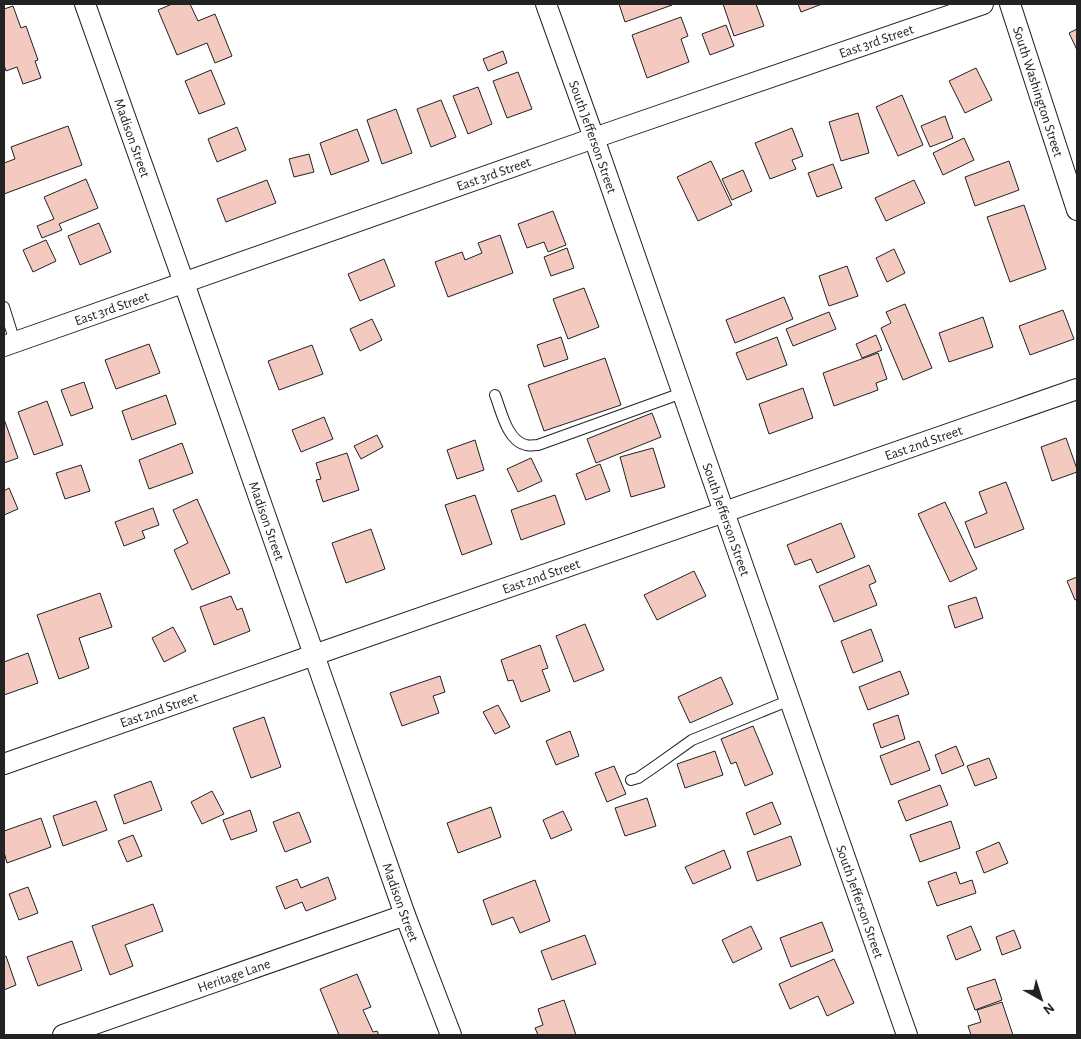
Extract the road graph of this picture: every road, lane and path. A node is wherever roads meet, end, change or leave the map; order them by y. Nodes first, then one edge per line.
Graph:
1 (85, 4) edge
2 (546, 4) edge
3 (983, 4) edge
4 (1010, 4) edge
5 (594, 138) junction
6 (1077, 210) edge
7 (184, 283) junction
8 (4, 307) edge
9 (10, 344) edge
10 (1077, 389) edge
11 (682, 393) junction
12 (495, 394) dead end
13 (724, 512) junction
14 (314, 655) junction
15 (790, 700) junction
16 (4, 764) edge
17 (631, 780) dead end
18 (405, 915) junction
19 (63, 1035) edge
20 (451, 1035) edge
21 (907, 1035) edge

1 - 7 street, Madison Street
2 - 5 street, South Jefferson Street
3 - 5 street, East 3rd Street
4 - 6 street, South Washington Street
5 - 7 street, East 3rd Street
5 - 11 street, South Jefferson Street
7 - 9 street, East 3rd Street
7 - 14 street, Madison Street
8 - 9 lane
10 - 13 street, East 2nd Street
11 - 12 lane
11 - 13 street, South Jefferson Street
13 - 14 street, East 2nd Street
13 - 15 street, South Jefferson Street
14 - 16 street, East 2nd Street
14 - 18 street, Madison Street
15 - 17 lane
15 - 21 street, South Jefferson Street
18 - 19 street, Heritage Lane
18 - 20 street, Madison Street

